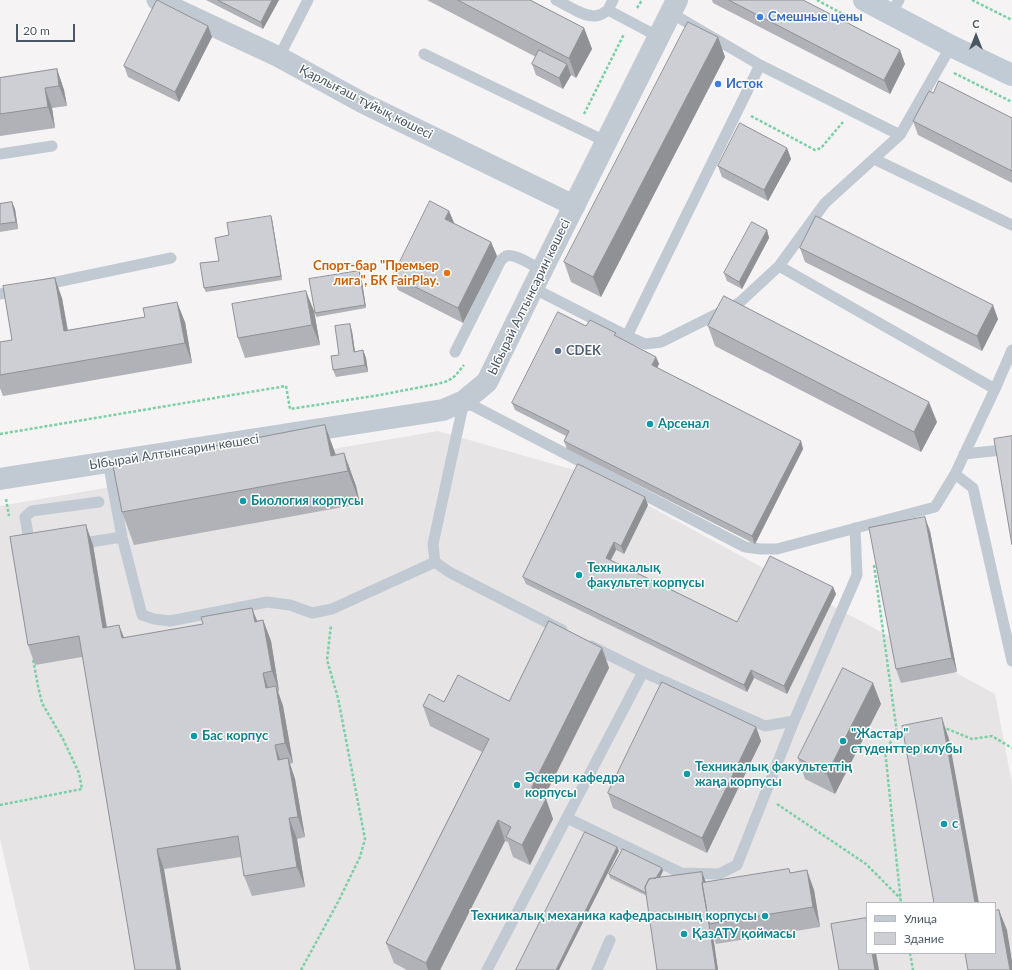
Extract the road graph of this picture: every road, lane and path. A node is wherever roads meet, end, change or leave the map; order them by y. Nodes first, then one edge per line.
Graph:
1 (157, 0) edge
2 (308, 0) edge
3 (556, 0) edge
4 (642, 0) edge
5 (864, 0) edge
6 (972, 0) edge
7 (610, 5) edge
8 (674, 7) edge
9 (895, 7) edge
10 (1012, 20) edge
11 (631, 22) junction
12 (659, 37) junction
13 (952, 46) junction
14 (424, 54) dead end
15 (279, 57) junction
16 (760, 65) junction
17 (1012, 75) edge
18 (738, 110) junction
19 (852, 111) junction
20 (577, 128) junction
21 (900, 135) junction
22 (607, 142) junction
23 (52, 146) dead end
24 (0, 154) edge
25 (874, 159) junction
26 (575, 206) junction
27 (1012, 226) edge
28 (171, 258) dead end
29 (779, 266) junction
30 (537, 279) junction
31 (0, 294) edge
32 (627, 336) junction
33 (1012, 350) edge
34 (455, 352) dead end
35 (465, 363) dead end
36 (995, 389) junction
37 (464, 401) junction
38 (0, 434) edge
39 (1012, 449) edge
40 (964, 454) junction
41 (108, 462) junction
42 (955, 474) junction
43 (1, 479) edge
44 (99, 502) dead end
45 (9, 516) dead end
46 (855, 528) junction
47 (122, 537) junction
48 (70, 546) edge
49 (40, 550) edge
50 (435, 562) junction
51 (873, 564) edge
52 (332, 609) junction
53 (33, 655) edge
54 (1012, 661) edge
55 (643, 672) junction
56 (794, 721) junction
57 (938, 729) edge
58 (910, 732) edge
59 (897, 733) junction
60 (1012, 748) edge
61 (765, 796) junction
62 (0, 805) edge
63 (567, 818) junction
64 (900, 898) junction
65 (901, 902) edge
66 (610, 940) dead end
67 (910, 954) edge
68 (301, 970) edge
69 (488, 970) edge
70 (597, 970) edge
71 (913, 970) edge

1 - 15 street, Қарлығаш тұйық көшесі
2 - 15 lane
3 - 7 lane
4 - 11 path
5 - 9 main road
6 - 10 path
7 - 11 lane
8 - 12 street, Ыбырай Алтынсарин көшесі
8 - 16 lane
9 - 13 main road
11 - 12 lane
11 - 20 path
12 - 22 street, Ыбырай Алтынсарин көшесі
13 - 17 main road
13 - 21 lane
14 - 20 lane
15 - 26 street, Қарлығаш тұйық көшесі
16 - 18 lane
16 - 19 lane
18 - 19 path
18 - 32 lane
19 - 21 lane
20 - 22 lane
21 - 25 lane
22 - 26 street, Ыбырай Алтынсарин көшесі
23 - 24 lane
25 - 27 lane
25 - 29 lane
26 - 30 street, Ыбырай Алтынсарин көшесі
28 - 31 lane
29 - 32 lane
29 - 36 lane
30 - 32 lane
30 - 34 lane
30 - 37 street, Ыбырай Алтынсарин көшесі
33 - 36 lane
35 - 38 path
36 - 40 lane
37 - 41 street, Ыбырай Алтынсарин көшесі
37 - 46 lane
37 - 50 lane
39 - 40 lane
40 - 42 lane
41 - 43 street, Ыбырай Алтынсарин көшесі
41 - 47 lane
42 - 46 lane
42 - 54 lane
43 - 45 path
44 - 49 lane
46 - 56 lane
47 - 48 lane
47 - 52 lane
50 - 52 lane
50 - 55 lane
51 - 59 path
52 - 68 path
53 - 62 path
55 - 56 lane
55 - 63 lane
56 - 61 lane
57 - 60 path
58 - 59 path
59 - 64 path
61 - 63 lane
61 - 64 path
63 - 69 lane
64 - 65 path
66 - 70 lane
67 - 71 path

